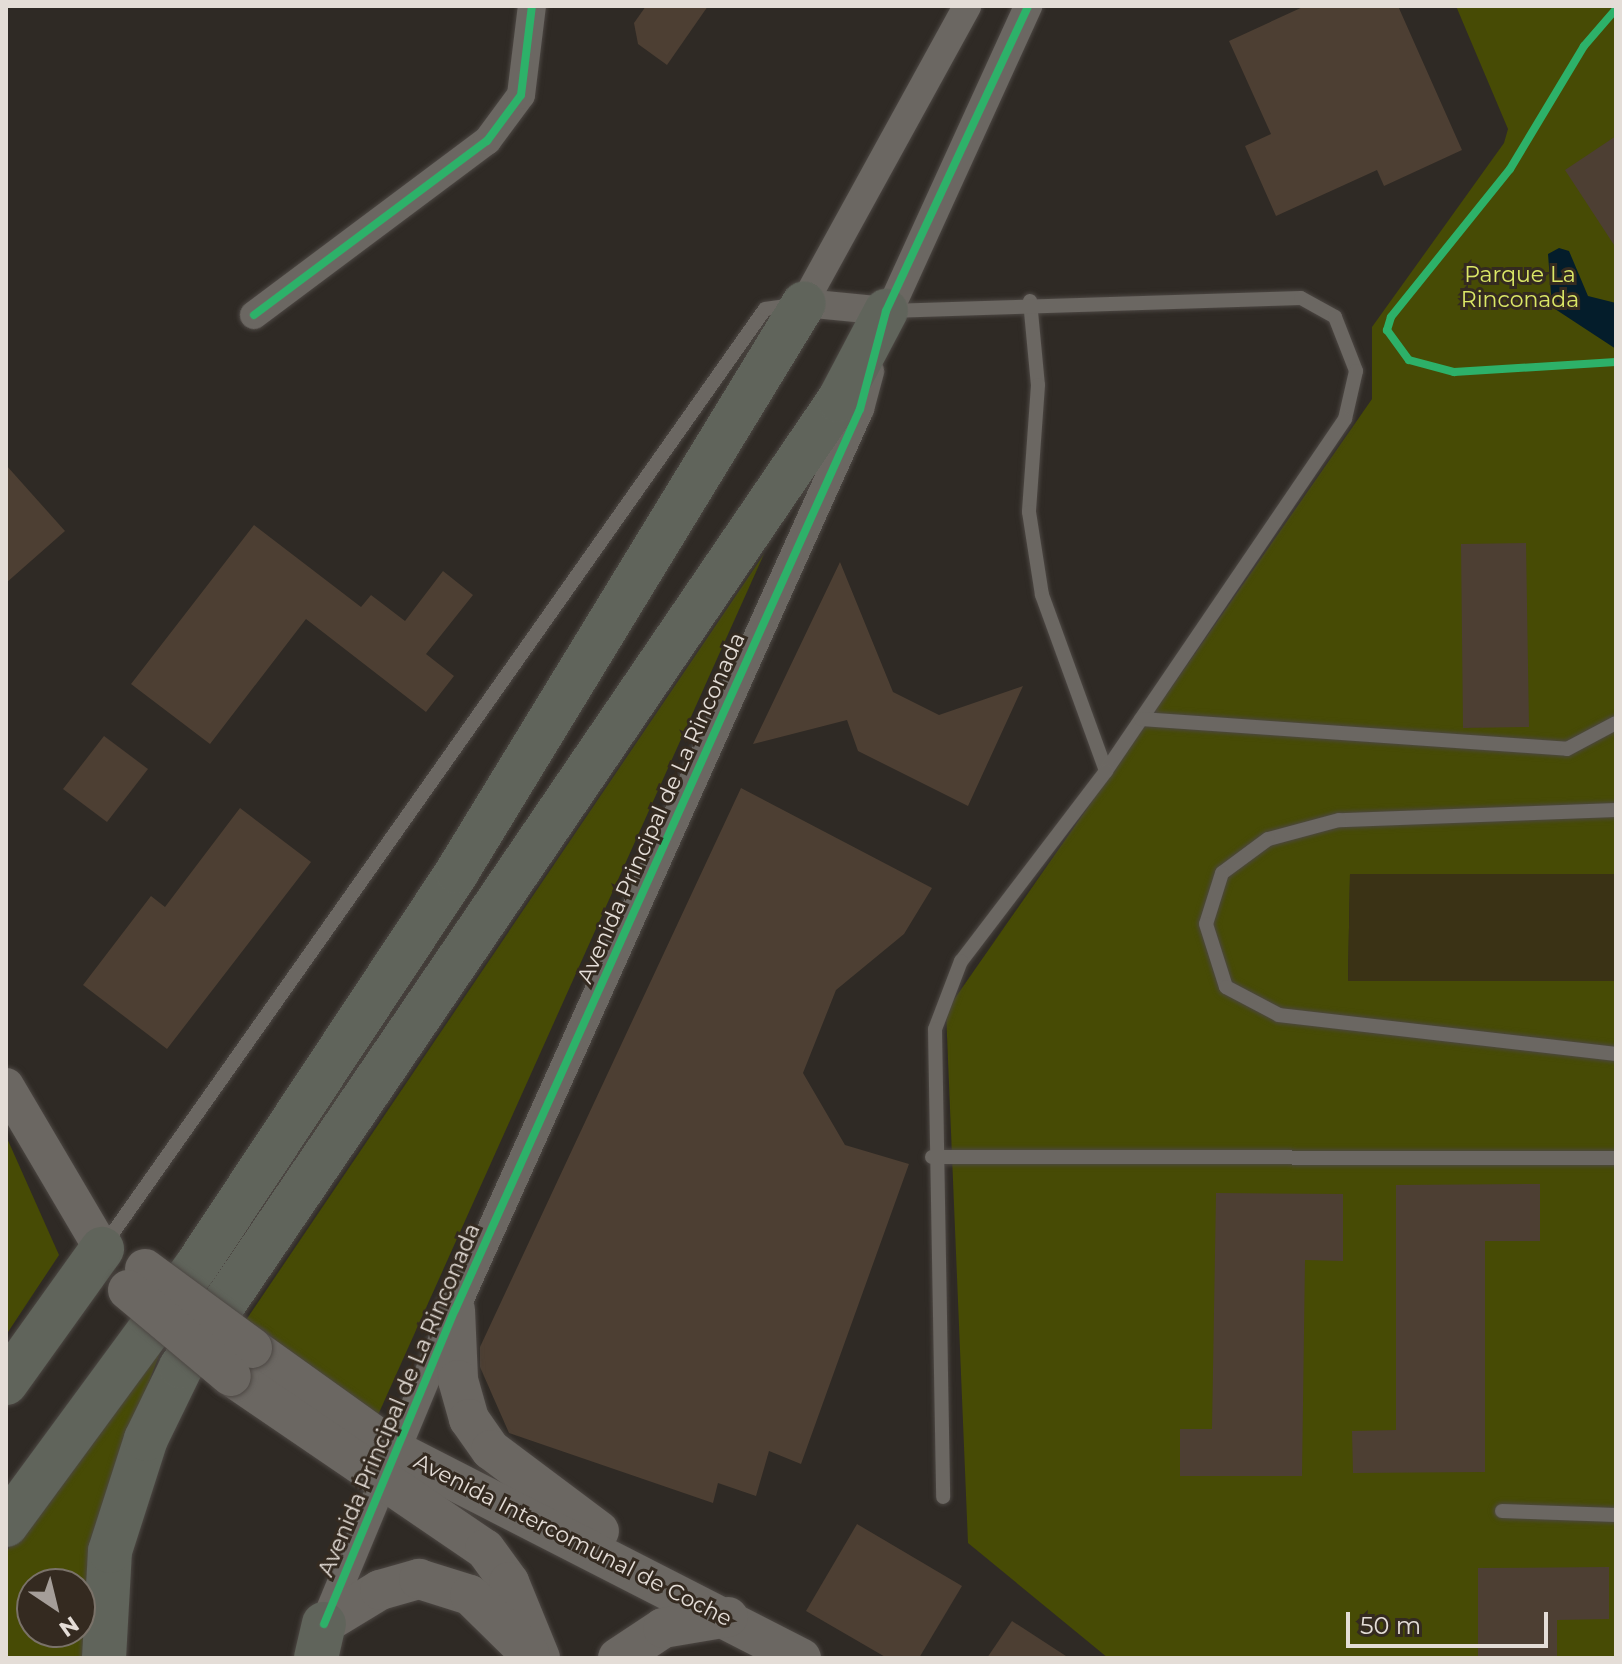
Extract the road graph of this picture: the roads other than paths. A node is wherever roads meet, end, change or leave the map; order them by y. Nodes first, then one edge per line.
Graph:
1 (532, 6) edge
2 (967, 6) edge
3 (1028, 6) edge
4 (1030, 301) junction
5 (804, 303) junction
6 (886, 311) junction
7 (254, 315) dead end
8 (1141, 719) junction
9 (1616, 723) edge
10 (1106, 771) junction
11 (1616, 810) edge
12 (1616, 1054) edge
13 (6, 1086) edge
14 (932, 1157) junction
15 (1616, 1158) edge
16 (102, 1249) junction
17 (455, 1310) junction
18 (13, 1363) edge
19 (390, 1465) junction
20 (943, 1497) dead end
21 (1502, 1511) dead end
22 (1616, 1515) edge
23 (6, 1525) edge
24 (646, 1575) junction
25 (728, 1617) junction
26 (320, 1641) edge
27 (104, 1658) edge
28 (533, 1658) edge
29 (540, 1658) edge
30 (618, 1658) edge
31 (801, 1658) edge

1 - 7 street
2 - 5 street
3 - 6 street, Avenida Principal de La Rinconada
4 - 6 lane
4 - 8 lane
4 - 10 lane
5 - 6 street
5 - 16 lane
5 - 23 highway
6 - 17 street, Avenida Principal de La Rinconada
6 - 27 highway
8 - 9 lane
8 - 10 lane
10 - 14 lane
11 - 12 lane
13 - 16 street
14 - 15 lane
14 - 20 lane
16 - 18 highway
16 - 19 main road, Avenida Intercomunal de Coche, bridge
17 - 19 street, Avenida Principal de La Rinconada
17 - 24 main road
19 - 24 main road, Avenida Intercomunal de Coche
19 - 26 street, Avenida Principal de La Rinconada
19 - 29 main road, Avenida Intercomunal de Coche
21 - 22 lane
24 - 25 main road, Avenida Intercomunal de Coche
25 - 30 main road
25 - 31 main road, Avenida Intercomunal de Coche
26 - 28 main road

